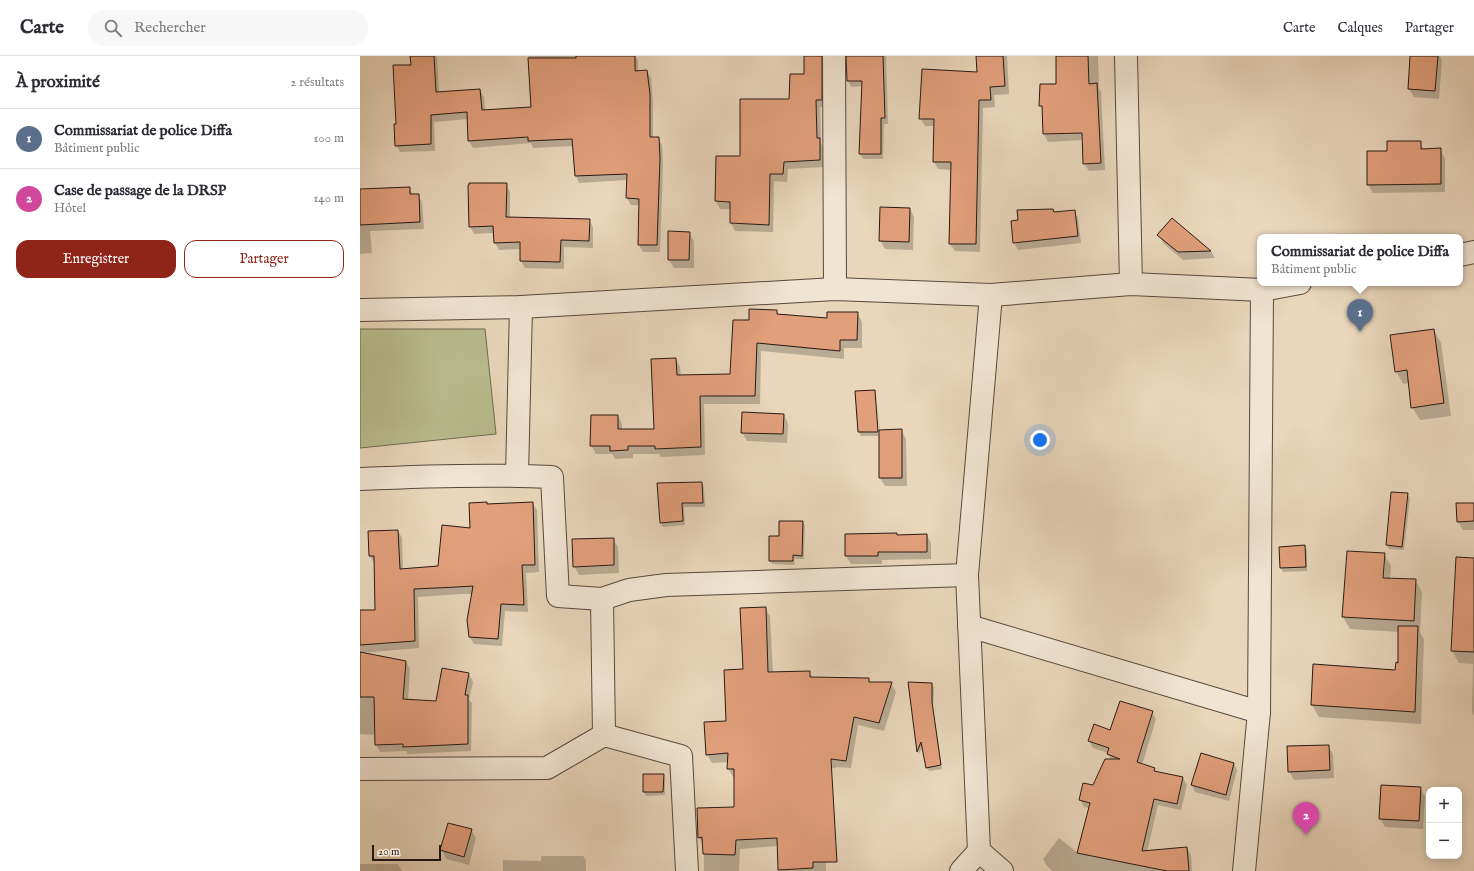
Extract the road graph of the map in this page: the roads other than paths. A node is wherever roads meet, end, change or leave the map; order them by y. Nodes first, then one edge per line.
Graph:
1 (834, 56) edge
2 (1126, 56) edge
3 (1474, 252) edge
4 (1463, 254) edge
5 (1131, 284) junction
6 (1284, 286) edge
7 (835, 289) junction
8 (1262, 290) junction
9 (991, 295) junction
10 (521, 307) junction
11 (360, 310) edge
12 (516, 475) junction
13 (360, 478) edge
14 (967, 575) junction
15 (602, 599) junction
16 (970, 626) junction
17 (1259, 712) junction
18 (604, 735) junction
19 (360, 769) edge
20 (978, 851) junction
21 (687, 871) edge
22 (961, 871) edge
23 (1002, 871) edge
24 (1244, 871) edge

1 - 7 street
2 - 5 street
3 - 4 street
5 - 8 street
5 - 9 street
6 - 8 street
7 - 9 street
7 - 10 street
8 - 17 street
9 - 14 street
10 - 11 street
10 - 12 street
12 - 13 street
12 - 15 street
14 - 15 street
14 - 16 street
15 - 18 street
16 - 17 street
16 - 20 street
17 - 24 street
18 - 19 street
18 - 21 street
20 - 22 street
20 - 23 street

